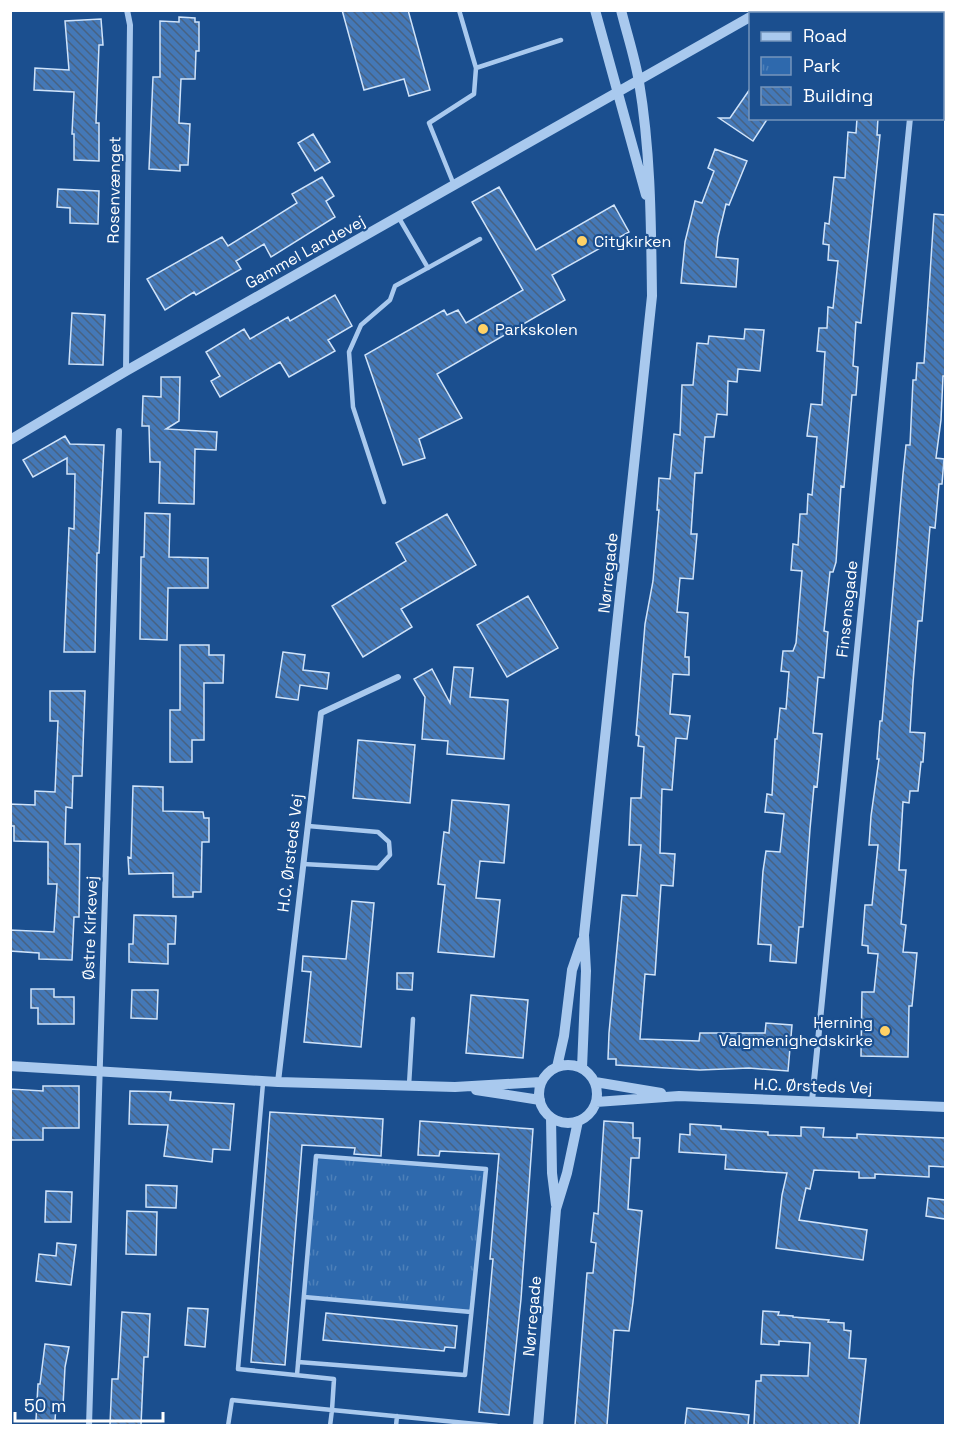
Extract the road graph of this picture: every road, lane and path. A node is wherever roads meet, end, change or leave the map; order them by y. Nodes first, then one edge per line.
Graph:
1 (127, 10) edge
2 (595, 10) edge
3 (621, 10) edge
4 (461, 11) edge
5 (749, 18) edge
6 (561, 40) dead end
7 (476, 68) junction
8 (639, 81) junction
9 (617, 93) junction
10 (910, 120) edge
11 (454, 186) junction
12 (651, 214) junction
13 (398, 217) junction
14 (480, 239) dead end
15 (428, 268) junction
16 (126, 371) junction
17 (119, 431) dead end
18 (10, 440) edge
19 (384, 502) dead end
20 (398, 676) dead end
21 (308, 826) junction
22 (303, 864) junction
23 (584, 935) junction
24 (413, 1019) dead end
25 (10, 1066) edge
26 (557, 1067) junction
27 (582, 1068) junction
28 (99, 1071) junction
29 (263, 1081) junction
30 (278, 1082) junction
31 (541, 1082) junction
32 (595, 1082) junction
33 (409, 1086) junction
34 (455, 1087) junction
35 (679, 1096) junction
36 (540, 1100) junction
37 (812, 1101) junction
38 (596, 1102) junction
39 (945, 1107) edge
40 (551, 1118) junction
41 (578, 1121) junction
42 (556, 1209) junction
43 (304, 1297) junction
44 (471, 1312) junction
45 (298, 1362) junction
46 (297, 1375) junction
47 (332, 1410) junction
48 (397, 1416) junction
49 (88, 1425) edge
50 (228, 1425) edge
51 (330, 1425) edge
52 (396, 1425) edge
53 (497, 1425) edge
54 (538, 1425) edge

1 - 16 street, Rosenvænget
2 - 9 street, Nørregade
3 - 8 street, Nørregade
4 - 7 lane
5 - 8 street, Gammel Landevej
6 - 7 lane
7 - 11 lane
8 - 9 street, Gammel Landevej
8 - 12 street, Nørregade
9 - 11 street, Gammel Landevej
9 - 12 street, Nørregade
10 - 37 street, Finsensgade
11 - 13 street, Gammel Landevej
12 - 23 street, Nørregade
13 - 15 lane
13 - 16 street, Gammel Landevej
14 - 15 lane
15 - 19 lane
16 - 18 street, Gammel Landevej
17 - 28 street, Østre Kirkevej
20 - 21 street, H.C. Ørsteds Vej
21 - 22 street, H.C. Ørsteds Vej
21 - 22 lane
22 - 30 street, H.C. Ørsteds Vej
23 - 26 street, Nørregade
23 - 27 street, Nørregade
24 - 33 lane
25 - 28 street
26 - 27 street
26 - 31 street
27 - 32 street
28 - 29 street
28 - 49 street, Østre Kirkevej
29 - 30 street
29 - 46 lane
30 - 33 street
31 - 34 street
31 - 36 street
32 - 35 street, H.C. Ørsteds Vej
32 - 38 street
33 - 34 street
34 - 36 street
35 - 37 street, H.C. Ørsteds Vej
35 - 38 street, H.C. Ørsteds Vej
36 - 40 street
37 - 39 street, H.C. Ørsteds Vej
38 - 41 street
40 - 41 street
40 - 42 street, Nørregade
41 - 42 street, Nørregade
42 - 54 street, Nørregade
43 - 44 lane
43 - 44 lane
43 - 45 lane
44 - 45 lane
45 - 46 lane
46 - 47 lane
47 - 48 lane
47 - 50 lane
47 - 51 lane
48 - 52 lane
48 - 53 lane

